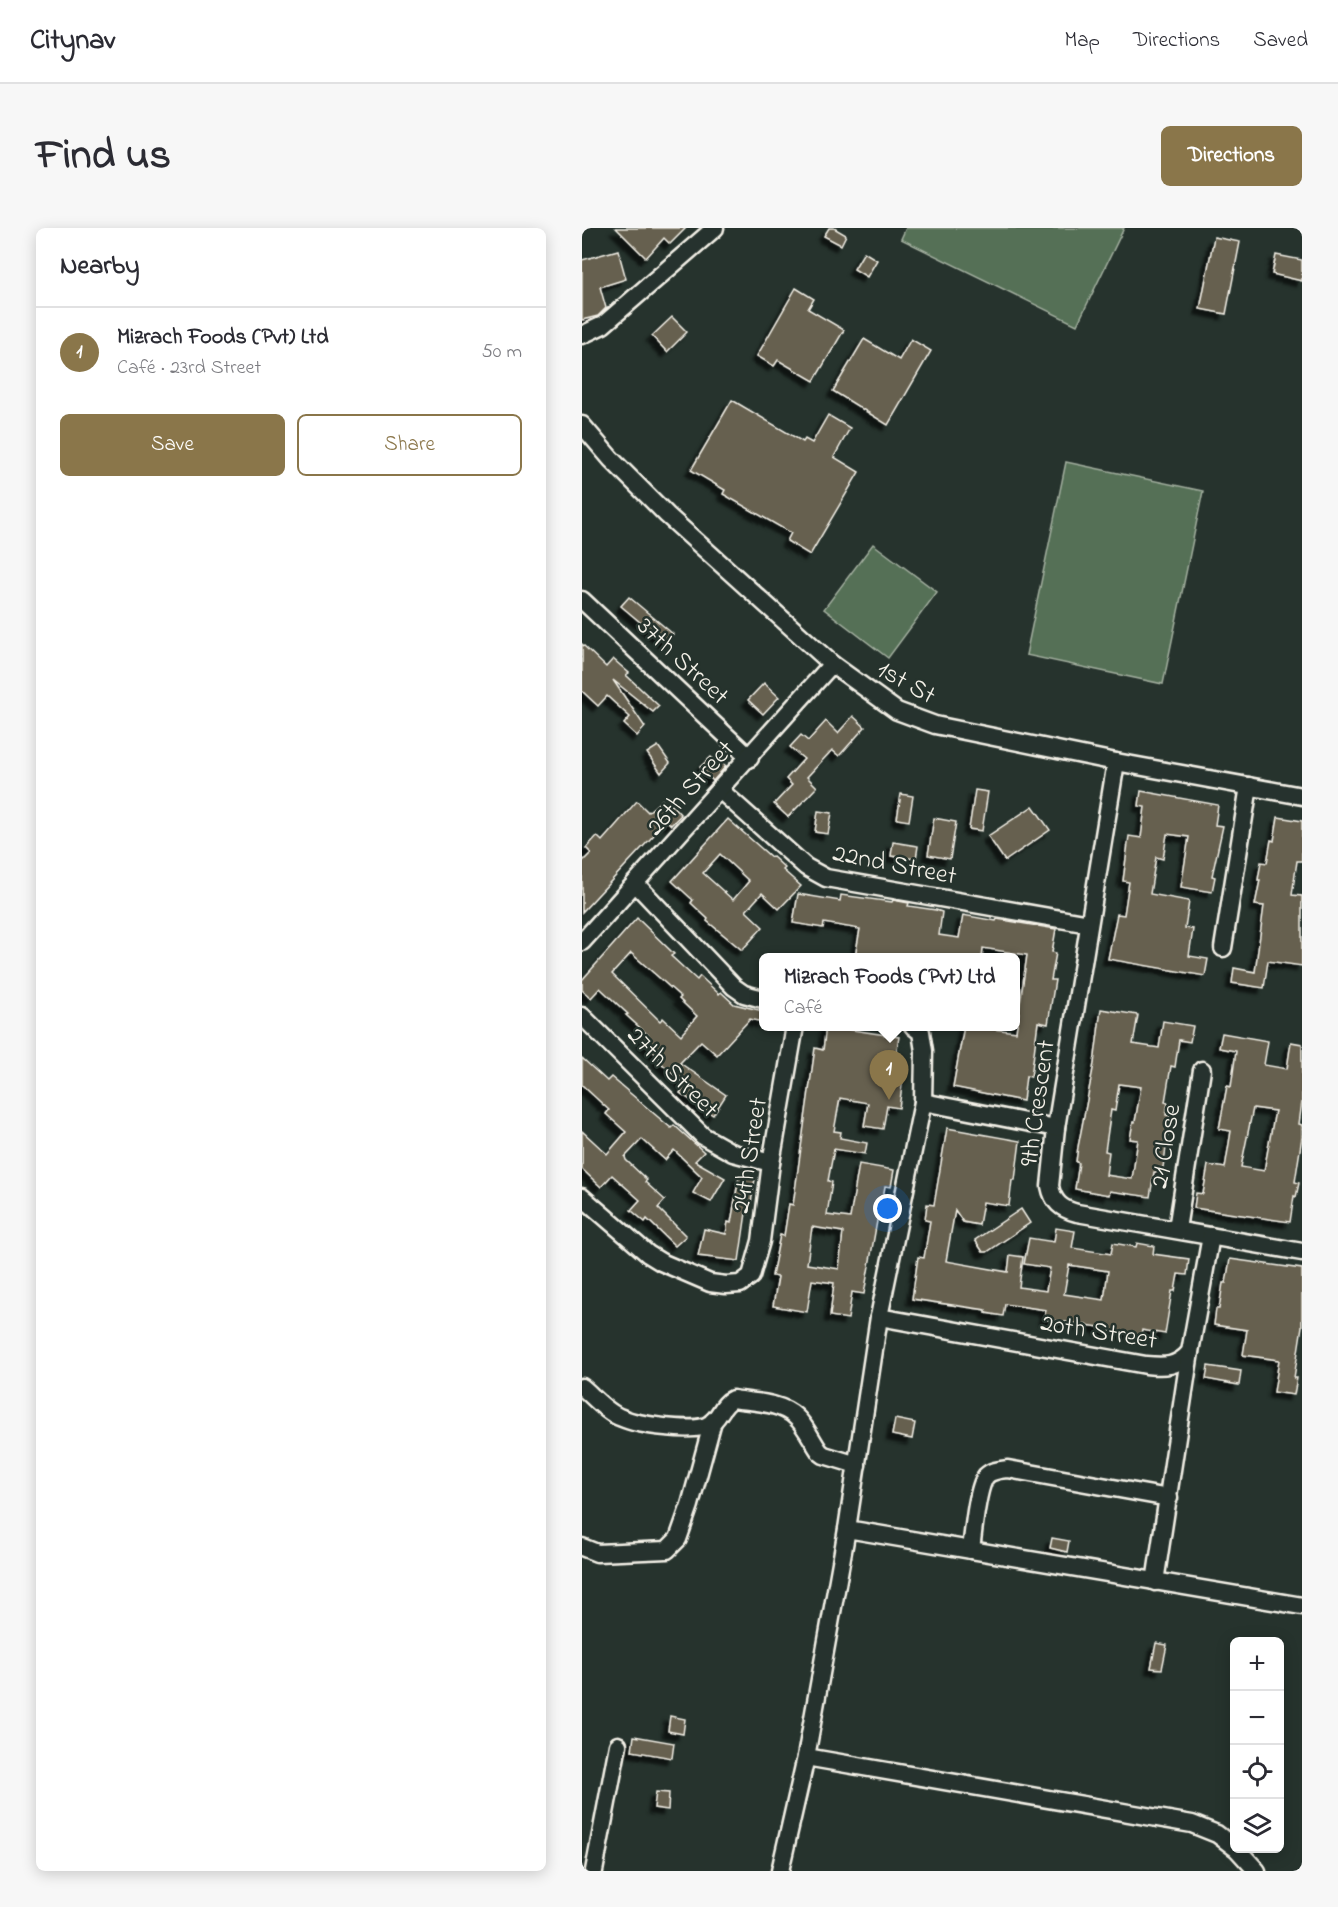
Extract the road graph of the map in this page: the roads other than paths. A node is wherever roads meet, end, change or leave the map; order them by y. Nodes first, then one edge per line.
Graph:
1 (715, 228) edge
2 (582, 335) edge
3 (582, 425) edge
4 (582, 600) edge
5 (832, 664) junction
6 (750, 758) junction
7 (1116, 762) junction
8 (1250, 786) junction
9 (721, 791) junction
10 (1302, 796) edge
11 (635, 883) junction
12 (1089, 924) junction
13 (582, 942) edge
14 (1223, 948) dead end
15 (759, 998) edge
16 (582, 1016) edge
17 (794, 1031) edge
18 (920, 1031) edge
19 (1202, 1070) dead end
20 (923, 1102) junction
21 (1056, 1128) junction
22 (771, 1163) junction
23 (582, 1197) edge
24 (1177, 1229) junction
25 (1211, 1236) junction
26 (1302, 1252) edge
27 (879, 1317) junction
28 (1190, 1352) junction
29 (582, 1387) edge
30 (713, 1421) junction
31 (857, 1465) junction
32 (1169, 1498) junction
33 (847, 1529) junction
34 (582, 1547) edge
35 (970, 1550) junction
36 (1155, 1582) junction
37 (1302, 1606) edge
38 (618, 1745) dead end
39 (806, 1757) junction
40 (1230, 1844) edge
41 (1240, 1853) edge
42 (594, 1871) edge
43 (780, 1871) edge
44 (1257, 1871) edge

1 - 2 street
3 - 5 street, 1st St
4 - 6 street, 37th Street
5 - 6 street, 26th Street
5 - 7 street, 1st St
6 - 9 street, 26th Street
7 - 8 street, 1st St
7 - 12 street, 9th Crescent
8 - 10 street, 1st St
8 - 14 street
9 - 11 street, 26th Street
9 - 12 street, 22nd Street
11 - 13 street, 26th Street
11 - 15 street
12 - 21 street, 9th Crescent
16 - 22 street, 27th Street
17 - 22 street, 24th Street
18 - 20 street
19 - 24 street, 21 Close
20 - 21 street
20 - 27 street
21 - 24 street, 9th Crescent
22 - 23 street, 24th Street
24 - 25 street, 9th Crescent
25 - 26 street, 9th Crescent
25 - 28 street, 20th Street
27 - 28 street, 20th Street
27 - 31 street
28 - 32 street
29 - 30 street
30 - 31 street
30 - 34 street
31 - 33 street
32 - 35 street
32 - 36 street
33 - 35 street
33 - 39 street
35 - 36 street
36 - 37 street
38 - 42 street
39 - 40 street
39 - 43 street
41 - 44 street

